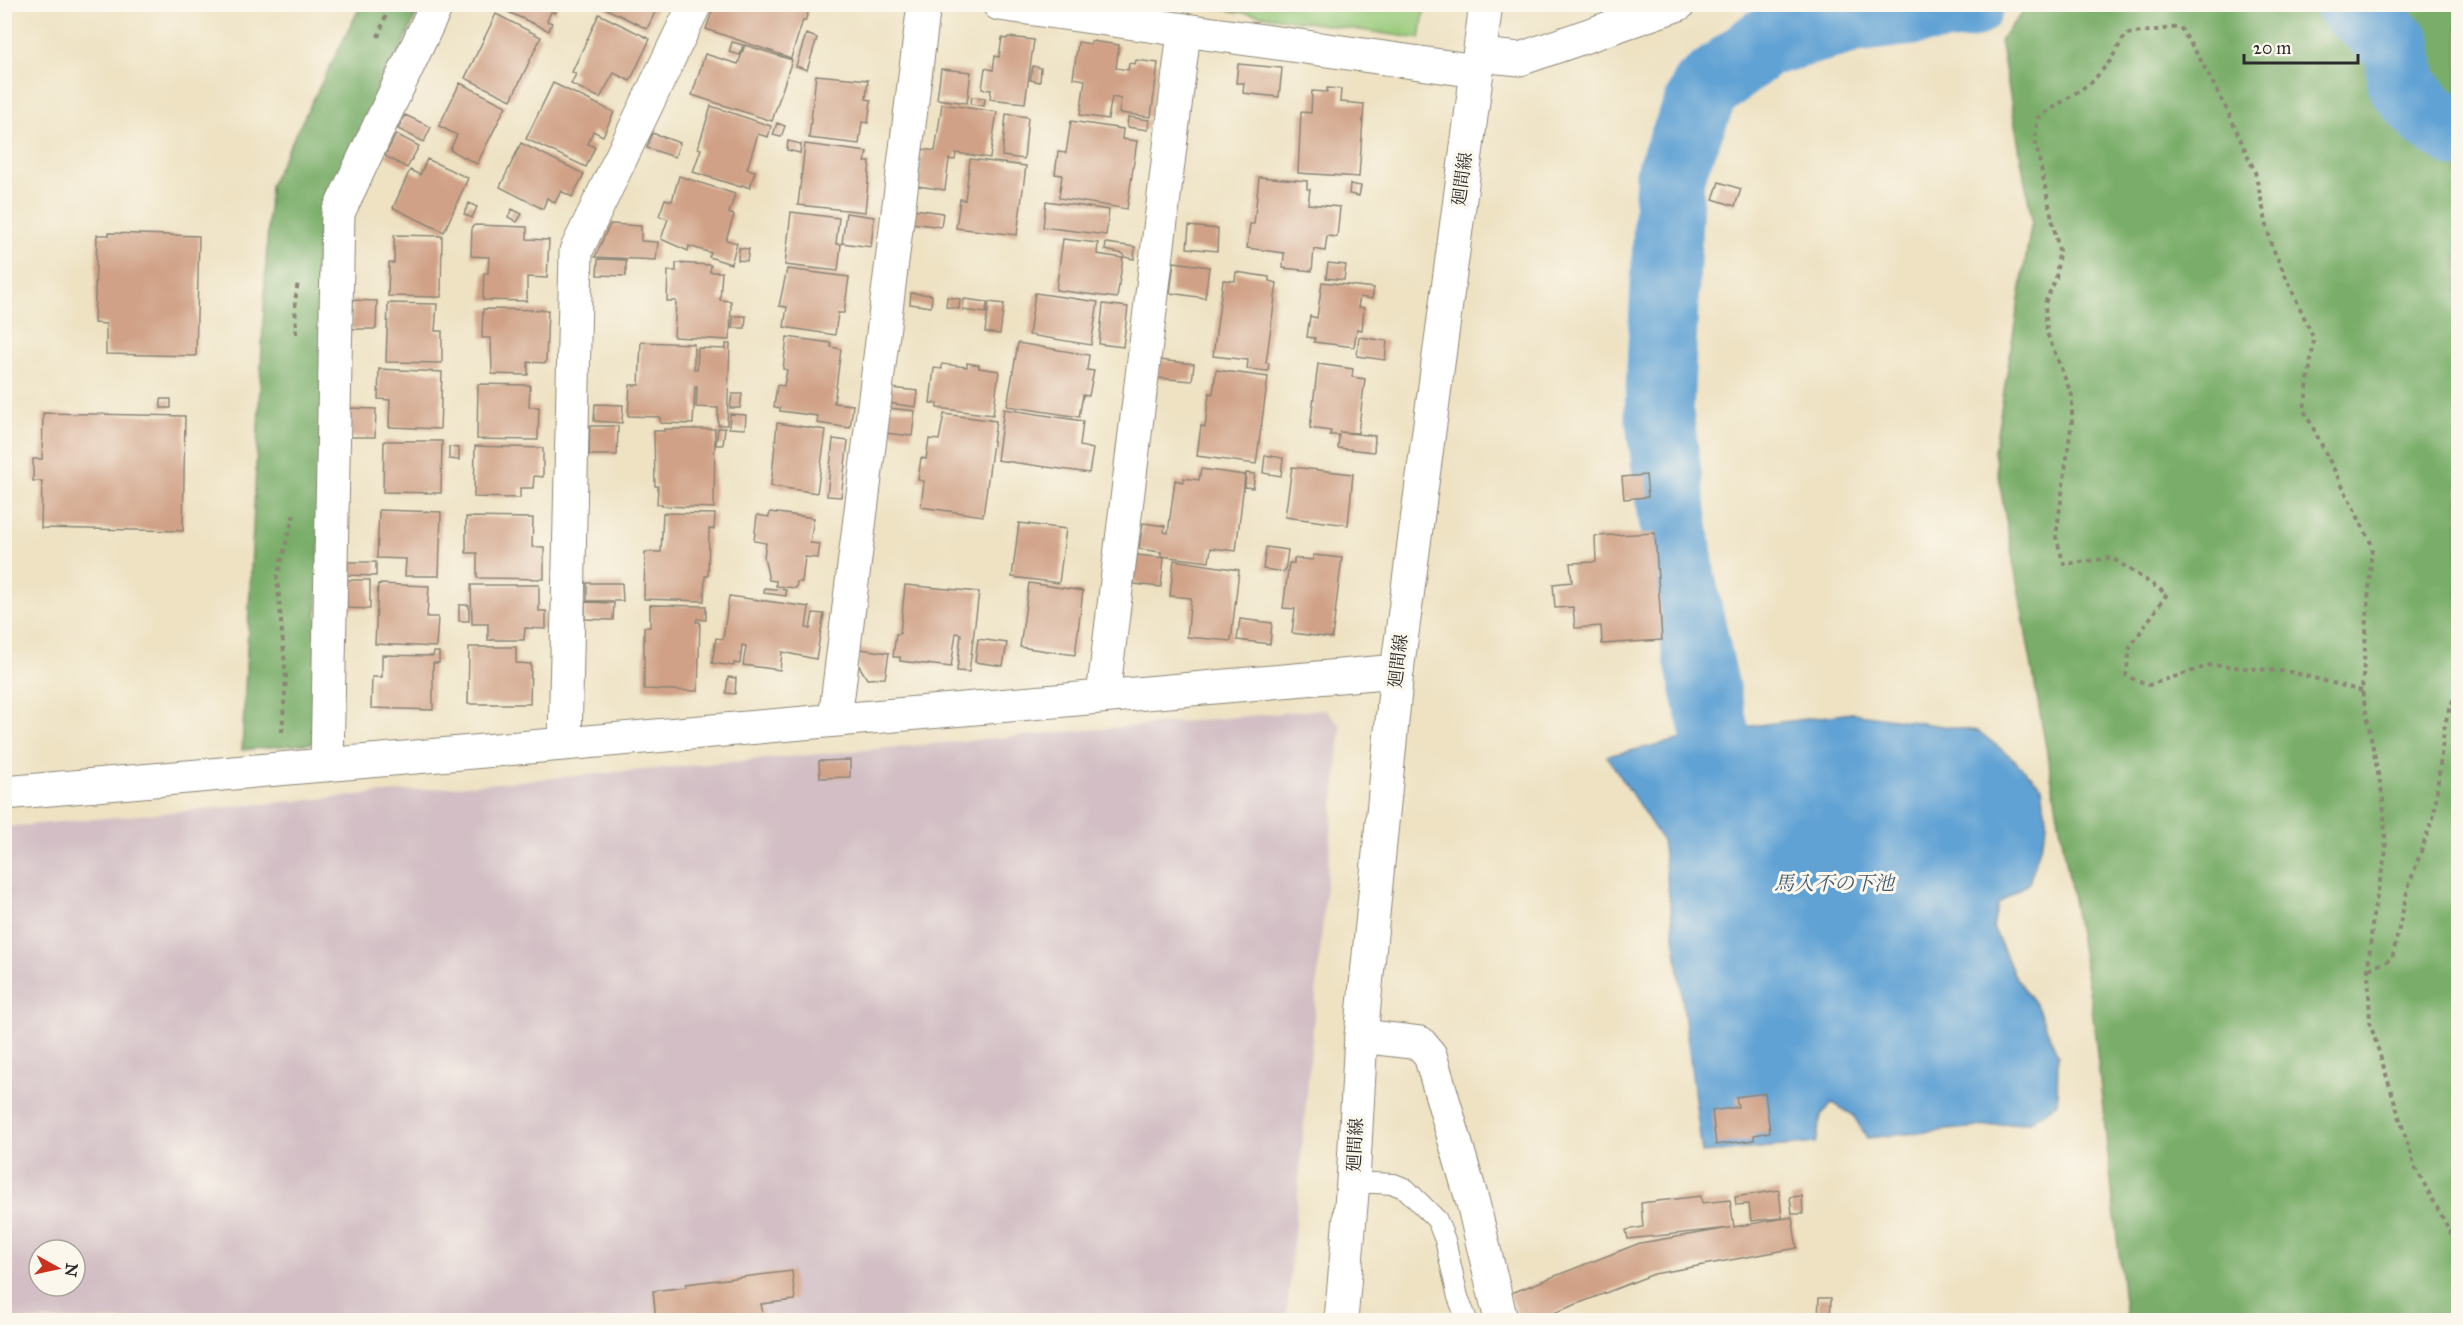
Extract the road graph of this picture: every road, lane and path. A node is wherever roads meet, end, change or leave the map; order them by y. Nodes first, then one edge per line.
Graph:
1 (437, 4) edge
2 (695, 4) edge
3 (924, 4) edge
4 (999, 4) edge
5 (1486, 4) edge
6 (1679, 4) edge
7 (1184, 32) junction
8 (1478, 63) junction
9 (1397, 670) junction
10 (2458, 686) edge
11 (2362, 691) junction
12 (1104, 696) junction
13 (2452, 703) junction
14 (2458, 708) edge
15 (836, 719) junction
16 (565, 743) junction
17 (327, 765) junction
18 (4, 793) edge
19 (2368, 969) junction
20 (1361, 1036) junction
21 (1353, 1182) junction
22 (2458, 1246) edge
23 (1341, 1320) edge
24 (1467, 1320) edge
25 (1501, 1320) edge

1 - 17 street
2 - 16 street
3 - 15 street
4 - 7 street
5 - 8 street, 廻間線
6 - 8 street
7 - 8 street
7 - 12 street
8 - 9 street, 廻間線
9 - 12 street
9 - 20 street, 廻間線
10 - 13 path
11 - 11 path
11 - 19 path
12 - 15 street
13 - 14 path
13 - 19 path
15 - 16 street
16 - 17 street
17 - 18 street
19 - 22 path
20 - 21 street, 廻間線
20 - 25 street
21 - 23 street, 廻間線
21 - 24 lane

